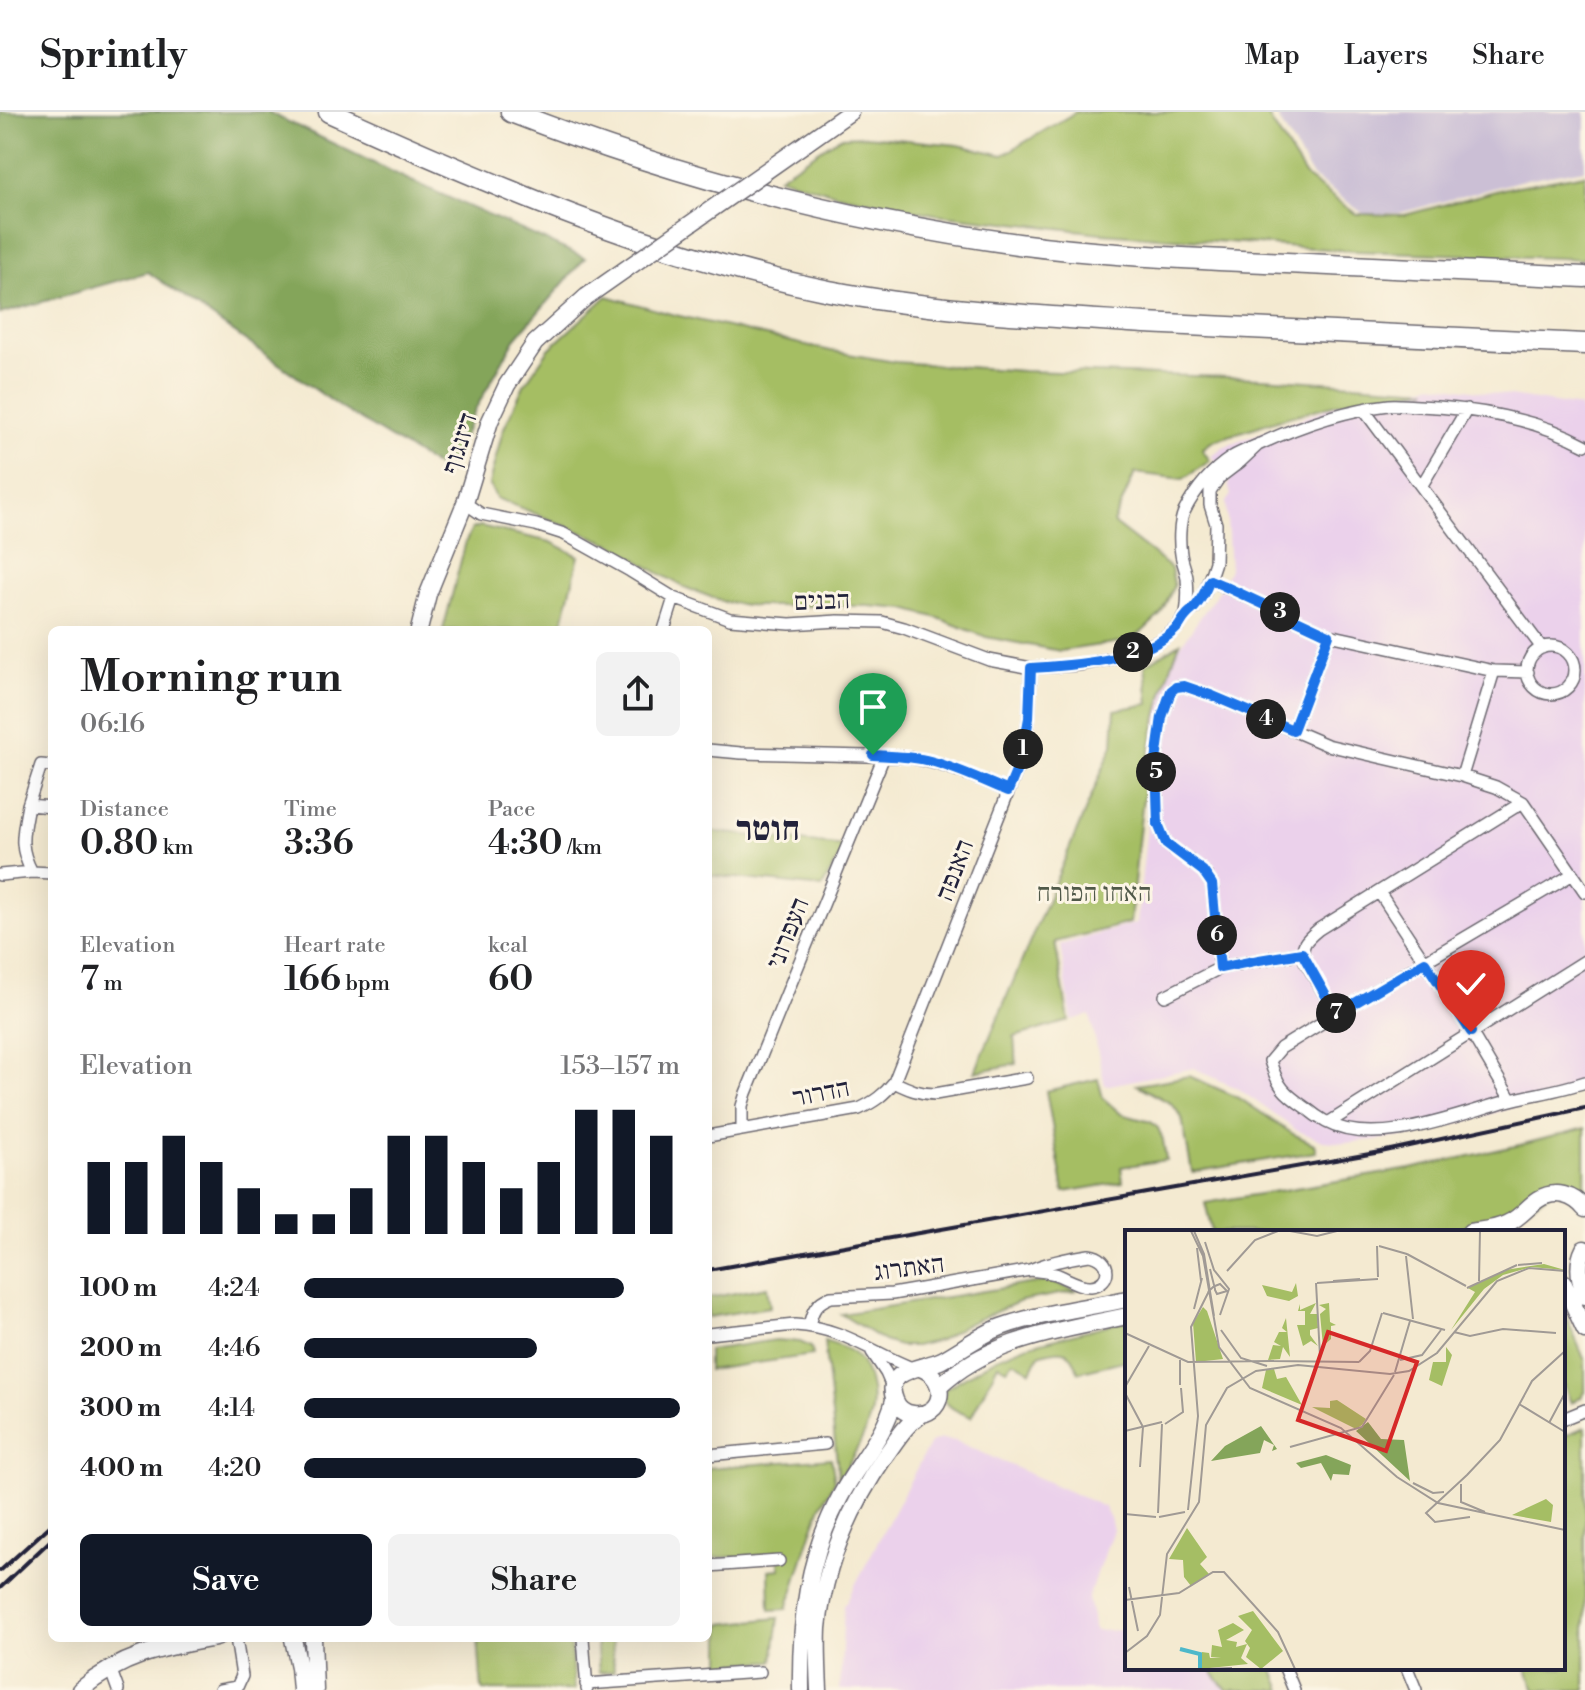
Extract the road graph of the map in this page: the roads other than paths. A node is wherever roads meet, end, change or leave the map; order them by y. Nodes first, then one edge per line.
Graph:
1 (329, 112) edge
2 (511, 112) edge
3 (850, 112) edge
4 (1585, 277) edge
5 (1585, 344) edge
6 (1467, 409) junction
7 (1364, 410) junction
8 (1585, 445) edge
9 (1223, 470) junction
10 (1422, 485) junction
11 (465, 503) junction
12 (1210, 580) junction
13 (674, 598) junction
14 (1186, 614) junction
15 (420, 626) edge
16 (665, 626) edge
17 (1329, 635) junction
18 (1542, 648) junction
19 (1031, 668) junction
20 (1580, 670) edge
21 (1494, 671) junction
22 (1528, 672) junction
23 (1293, 730) junction
24 (712, 750) edge
25 (884, 756) junction
26 (48, 766) edge
27 (1462, 776) junction
28 (1008, 791) junction
29 (1523, 802) junction
30 (28, 805) junction
31 (48, 807) edge
32 (32, 872) junction
33 (48, 873) edge
34 (1573, 874) junction
35 (0, 875) edge
36 (1379, 892) junction
37 (1585, 892) edge
38 (1302, 953) junction
39 (1585, 961) edge
40 (1425, 962) junction
41 (1220, 968) junction
42 (1165, 996) dead end
43 (1336, 1014) junction
44 (1471, 1032) junction
45 (1027, 1078) dead end
46 (894, 1082) junction
47 (1585, 1082) edge
48 (1511, 1100) junction
49 (1328, 1123) junction
50 (742, 1130) junction
51 (712, 1135) edge
52 (1578, 1198) edge
53 (1530, 1207) junction
54 (1585, 1209) edge
55 (1480, 1230) edge
56 (1523, 1230) edge
57 (1585, 1248) edge
58 (1565, 1260) edge
59 (1030, 1270) junction
60 (1565, 1286) edge
61 (1585, 1296) edge
62 (1125, 1299) edge
63 (1125, 1316) edge
64 (809, 1326) junction
65 (1585, 1330) edge
66 (712, 1334) edge
67 (869, 1348) junction
68 (916, 1368) junction
69 (939, 1387) junction
70 (894, 1394) junction
71 (1585, 1410) edge
72 (921, 1414) junction
73 (1565, 1418) edge
74 (825, 1444) dead end
75 (712, 1455) edge
76 (779, 1561) dead end
77 (712, 1566) edge
78 (193, 1642) edge
79 (237, 1642) edge
80 (293, 1642) edge
81 (312, 1642) edge
82 (583, 1642) edge
83 (110, 1668) junction
84 (1286, 1670) edge
85 (1408, 1670) edge
86 (760, 1672) dead end
87 (587, 1687) edge
88 (80, 1690) edge
89 (118, 1690) edge
90 (220, 1690) edge
91 (301, 1690) edge
92 (315, 1690) edge
93 (801, 1690) edge
94 (819, 1690) edge
95 (1294, 1690) edge
96 (1416, 1690) edge

1 - 5 highway
2 - 4 highway
3 - 11 main road, דיזנגוף, bridge
6 - 7 street
6 - 8 street
6 - 10 street
7 - 9 street
7 - 10 street
9 - 12 street, הבנים
9 - 14 street
10 - 18 street
11 - 13 street, הבנים
11 - 15 main road, דיזנגוף
12 - 14 street, הבנים
12 - 17 street
13 - 16 street
13 - 19 street, הבנים
14 - 19 street, הבנים
17 - 21 street
17 - 23 street
18 - 20 street
18 - 22 street
19 - 28 street, האנפה
20 - 22 street
21 - 22 street
21 - 27 street
23 - 27 street
23 - 41 street
24 - 25 street
25 - 28 street
25 - 50 street, העפרוני
26 - 30 street
27 - 29 street
28 - 46 street, האנפה
29 - 34 street
29 - 36 street
30 - 31 street
30 - 32 street
32 - 33 street
32 - 35 street
34 - 37 street
34 - 40 street
36 - 38 street
36 - 40 street
38 - 41 street
38 - 43 street
39 - 44 street
40 - 43 street
40 - 44 street
41 - 42 street
43 - 49 street
44 - 48 street
44 - 49 street
45 - 46 street
46 - 50 street, הדרור
47 - 48 street
48 - 49 street
50 - 51 street, הדרור
52 - 53 main road
52 - 54 main road
53 - 55 main road
53 - 56 main road
57 - 58 main road
57 - 61 main road
59 - 59 street, האתרוג
59 - 64 street, האתרוג
60 - 65 main road
62 - 68 main road
63 - 69 main road
64 - 66 street
64 - 67 street
67 - 68 street
67 - 70 street
68 - 69 main road
68 - 70 main road
69 - 72 main road
70 - 72 main road
70 - 93 main road
71 - 73 street
72 - 94 main road
74 - 75 street
76 - 77 street
78 - 83 main road
79 - 90 street
80 - 91 main road
81 - 92 main road
82 - 87 street
83 - 88 main road
83 - 89 street
84 - 95 street
85 - 96 street
86 - 87 street

